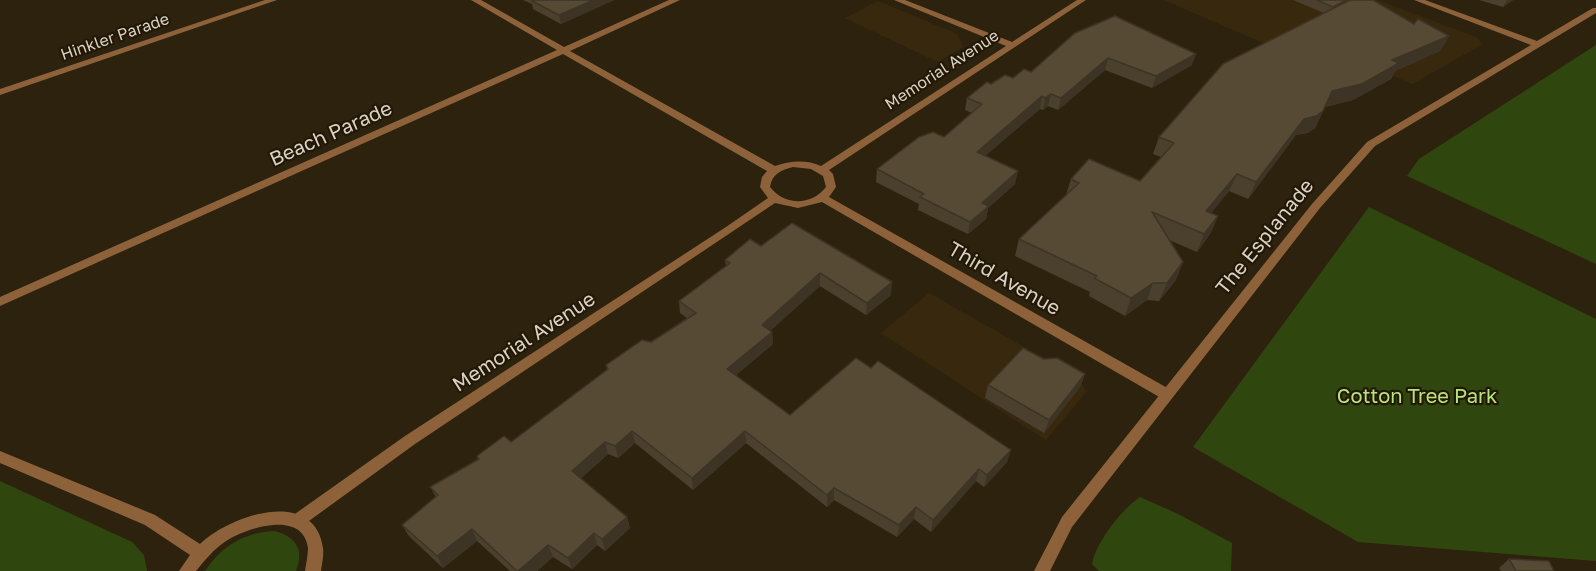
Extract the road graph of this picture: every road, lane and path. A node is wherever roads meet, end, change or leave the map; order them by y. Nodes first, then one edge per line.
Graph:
1 (273, 0) edge
2 (475, 0) edge
3 (676, 0) edge
4 (898, 0) edge
5 (1082, 0) edge
6 (1418, 0) edge
7 (1596, 10) edge
8 (1011, 45) junction
9 (1539, 45) junction
10 (563, 50) junction
11 (0, 92) edge
12 (774, 170) junction
13 (822, 170) junction
14 (822, 198) junction
15 (774, 199) junction
16 (0, 302) edge
17 (1166, 394) junction
18 (0, 457) edge
19 (297, 521) junction
20 (201, 553) junction
21 (187, 571) edge
22 (313, 571) edge
23 (1042, 571) edge

1 - 11 street, Hinkler Parade
2 - 10 street
3 - 10 street, Beach Parade
4 - 8 street
5 - 8 street, Memorial Avenue
6 - 9 street
7 - 9 street, The Esplanade
8 - 13 street, Memorial Avenue
9 - 17 street, The Esplanade
10 - 12 street
10 - 16 street, Beach Parade
12 - 13 street
12 - 15 street
13 - 14 street
14 - 15 street
14 - 17 street, Third Avenue
15 - 19 street, Memorial Avenue
17 - 23 street, The Esplanade
18 - 20 street
19 - 20 street
19 - 22 street
20 - 21 street

